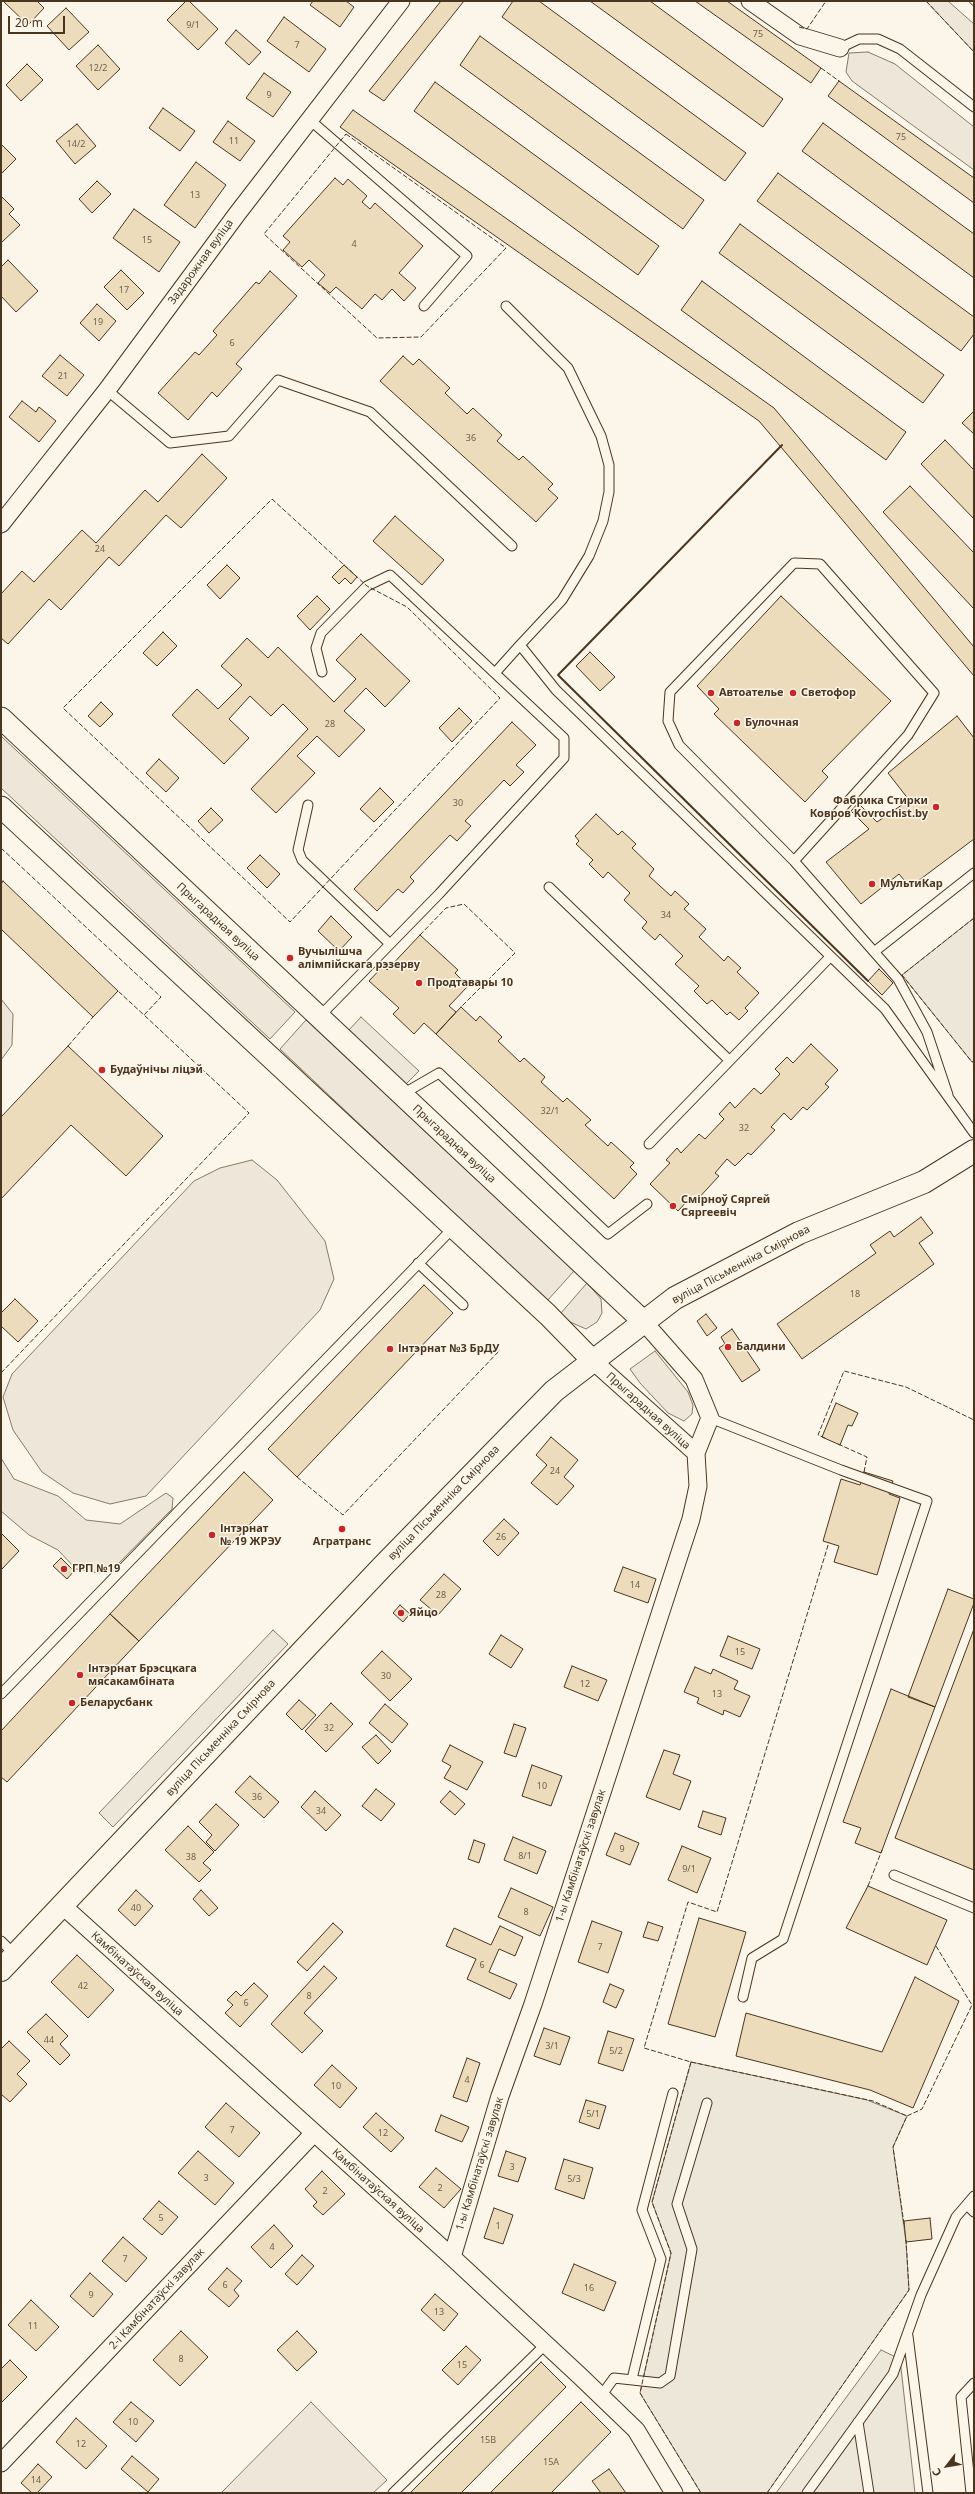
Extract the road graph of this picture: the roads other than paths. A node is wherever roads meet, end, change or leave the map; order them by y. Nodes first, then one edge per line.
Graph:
1 (401, 1) edge
2 (750, 1) edge
3 (840, 48) joint
4 (974, 107) edge
5 (310, 120) junction
6 (424, 306) dead end
7 (506, 306) dead end
8 (107, 390) junction
9 (1, 524) edge
10 (512, 546) dead end
11 (520, 645) junction
12 (322, 672) dead end
13 (495, 673) junction
14 (1, 718) edge
15 (308, 805) dead end
16 (1, 807) edge
17 (794, 861) junction
18 (974, 873) edge
19 (549, 887) dead end
20 (390, 944) junction
21 (874, 952) junction
22 (830, 957) junction
23 (319, 1017) junction
24 (729, 1060) junction
25 (401, 1094) junction
26 (948, 1095) junction
27 (974, 1133) edge
28 (649, 1144) dead end
29 (974, 1151) edge
30 (647, 1204) dead end
31 (454, 1227) junction
32 (418, 1263) junction
33 (463, 1305) dead end
34 (643, 1322) junction
35 (592, 1360) junction
36 (710, 1418) junction
37 (696, 1453) junction
38 (1, 1694) edge
39 (894, 1875) dead end
40 (63, 1906) junction
41 (974, 1908) edge
42 (6, 1956) edge
43 (743, 1997) dead end
44 (673, 2093) dead end
45 (707, 2102) dead end
46 (313, 2134) junction
47 (974, 2196) edge
48 (967, 2205) junction
49 (974, 2212) edge
50 (452, 2257) junction
51 (908, 2333) junction
52 (546, 2344) junction
53 (632, 2379) junction
54 (974, 2383) edge
55 (601, 2396) junction
56 (858, 2422) junction
57 (1, 2463) edge
58 (393, 2493) edge
59 (674, 2493) edge
60 (808, 2493) edge
61 (869, 2493) edge
62 (928, 2493) edge
63 (971, 2493) edge

1 - 5 street, Задарожная вуліца
2 - 3 street
3 - 4 lane
5 - 6 lane
5 - 8 street, Задарожная вуліца
7 - 11 lane
8 - 9 street, Задарожная вуліца
8 - 10 lane
11 - 13 lane
11 - 22 lane
12 - 13 lane
13 - 20 lane
14 - 23 street, Прыгарадная вуліца
15 - 20 lane
16 - 31 street, Прыгарадная вуліца
17 - 17 lane
17 - 21 lane
18 - 21 lane
19 - 24 lane
20 - 23 lane
21 - 26 lane
22 - 24 lane
22 - 26 lane
23 - 25 street, Прыгарадная вуліца
24 - 28 lane
25 - 30 lane
25 - 34 street, Прыгарадная вуліца
26 - 27 lane
29 - 34 main road, вуліца Пісьменніка Смірнова
31 - 32 lane
31 - 35 street, Прыгарадная вуліца
32 - 33 lane
32 - 38 lane
34 - 35 main road, вуліца Пісьменніка Смірнова
34 - 36 street, Прыгарадная вуліца
35 - 37 street, Прыгарадная вуліца
35 - 40 main road, вуліца Пісьменніка Смірнова
36 - 37 street, Прыгарадная вуліца
36 - 43 lane
37 - 50 street, 1-ы Камбінатаўскі завулак
39 - 41 lane
40 - 42 main road, вуліца Пісьменніка Смірнова
40 - 46 street, Камбінатаўская вуліца
44 - 53 lane
45 - 53 lane
46 - 50 street, Камбінатаўская вуліца
46 - 57 street, 2-і Камбінатаўскі завулак
47 - 48 lane
48 - 49 lane
48 - 51 lane
50 - 52 street, Камбінатаўская вуліца
51 - 56 lane
51 - 62 lane
52 - 55 street, Камбінатаўская вуліца
52 - 58 lane
53 - 55 lane
54 - 63 lane
55 - 59 street, Камбінатаўская вуліца
56 - 60 lane
56 - 61 lane

